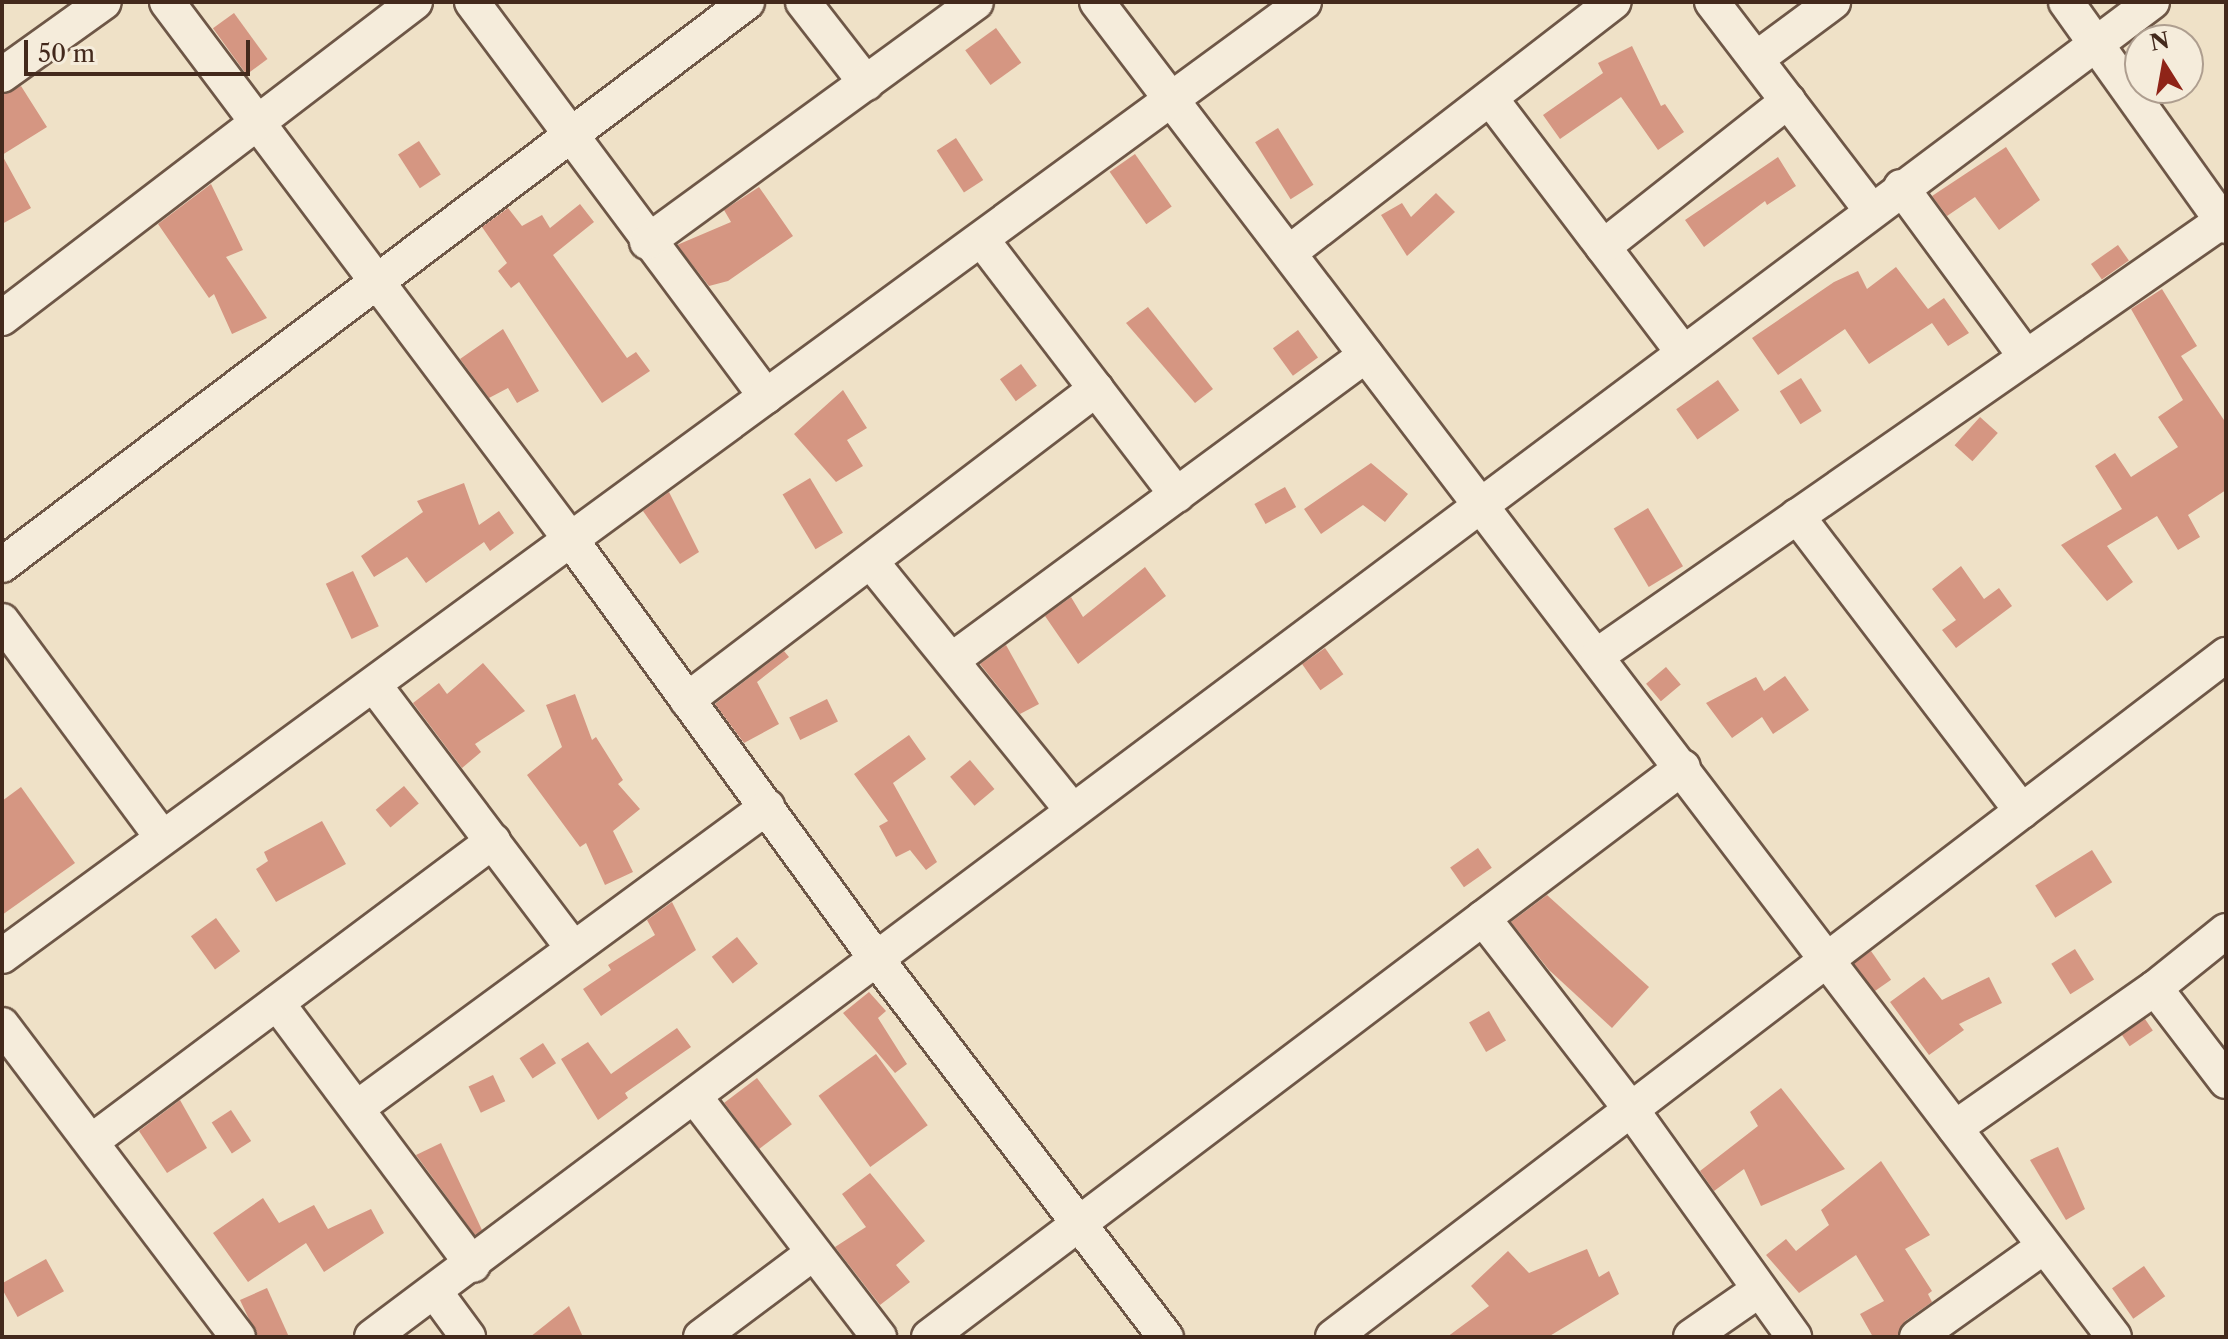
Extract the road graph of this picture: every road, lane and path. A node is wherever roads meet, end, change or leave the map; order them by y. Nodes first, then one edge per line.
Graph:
1 (104, 2) edge
2 (167, 2) edge
3 (415, 2) edge
4 (472, 2) edge
5 (747, 2) edge
6 (803, 2) edge
7 (976, 2) edge
8 (1097, 2) edge
9 (1304, 2) edge
10 (1614, 2) edge
11 (1712, 2) edge
12 (1833, 2) edge
13 (2066, 2) edge
14 (2152, 2) edge
15 (2097, 42) junction
16 (1756, 59) junction
17 (2, 75) edge
18 (866, 83) junction
19 (1490, 98) junction
20 (1170, 99) junction
21 (1788, 101) junction
22 (257, 126) junction
23 (569, 134) junction
24 (1901, 187) junction
25 (1871, 210) junction
26 (2224, 224) edge
27 (982, 240) junction
28 (647, 242) junction
29 (1603, 247) junction
30 (1290, 252) junction
31 (377, 282) junction
32 (2, 318) edge
33 (1683, 352) junction
34 (1366, 355) junction
35 (2026, 357) junction
36 (1096, 389) junction
37 (766, 397) junction
38 (1177, 495) junction
39 (1480, 503) junction
40 (1797, 516) junction
41 (571, 540) junction
42 (872, 563) junction
43 (2, 565) edge
44 (2, 621) edge
45 (1598, 655) junction
46 (2226, 655) edge
47 (952, 660) junction
48 (374, 685) junction
49 (687, 700) junction
50 (1683, 767) junction
51 (767, 807) junction
52 (1072, 810) junction
53 (2022, 811) junction
54 (162, 837) junction
55 (493, 841) junction
56 (1483, 918) junction
57 (2226, 931) edge
58 (573, 948) junction
59 (2, 956) edge
60 (875, 957) junction
61 (1828, 960) junction
62 (2155, 988) junction
63 (277, 1003) junction
64 (2, 1025) edge
65 (2226, 1081) edge
66 (694, 1096) junction
67 (357, 1108) junction
68 (1633, 1112) junction
69 (1955, 1128) junction
70 (92, 1141) junction
71 (1079, 1223) junction
72 (2043, 1247) junction
73 (812, 1254) junction
74 (473, 1265) junction
75 (1759, 1290) junction
76 (435, 1292) junction
77 (937, 1334) edge
78 (238, 1337) edge
79 (372, 1337) edge
80 (468, 1337) edge
81 (701, 1337) edge
82 (879, 1337) edge
83 (1166, 1337) edge
84 (1333, 1337) edge
85 (1691, 1337) edge
86 (1794, 1337) edge
87 (1917, 1337) edge
88 (2114, 1337) edge

1 - 17 street
2 - 22 street
3 - 22 street
4 - 23 street
5 - 23 street
6 - 18 street
7 - 18 street
8 - 20 street
9 - 20 street
10 - 19 street
11 - 16 street
12 - 16 street
13 - 15 street
14 - 15 street
15 - 24 street
15 - 26 street
16 - 21 street
18 - 28 street
19 - 29 street
19 - 30 street
20 - 27 street
20 - 30 street
21 - 25 street
21 - 29 street
22 - 31 street
22 - 32 street
23 - 28 street
23 - 31 street
24 - 25 street
24 - 35 street
25 - 33 street
26 - 35 street
27 - 36 street
27 - 37 street
28 - 37 street
29 - 33 street
30 - 34 street
31 - 41 street
31 - 43 street
33 - 39 street
34 - 38 street
34 - 39 street
35 - 40 street
36 - 38 street
36 - 42 street
37 - 41 street
38 - 47 street
39 - 45 street
39 - 52 street
40 - 45 street
40 - 53 street
41 - 48 street
41 - 49 street
42 - 47 street
42 - 49 street
44 - 54 street
45 - 50 street
46 - 53 street
47 - 52 street
48 - 54 street
48 - 55 street
49 - 51 street
50 - 56 street
50 - 61 street
51 - 58 street
51 - 60 street
52 - 60 street
53 - 61 street
54 - 59 street
55 - 58 street
55 - 63 street
56 - 68 street
56 - 71 street
57 - 62 street
58 - 67 street
60 - 66 street
60 - 71 street
61 - 68 street
61 - 69 street
62 - 65 street
62 - 69 street
63 - 67 street
63 - 70 street
64 - 70 street
66 - 73 street
66 - 74 street
67 - 74 street
68 - 75 street
68 - 84 street
69 - 72 street
70 - 78 street
71 - 77 street
71 - 83 street
72 - 87 street
72 - 88 street
73 - 81 street
73 - 82 street
74 - 76 street
75 - 85 street
75 - 86 street
76 - 79 street
76 - 80 street

